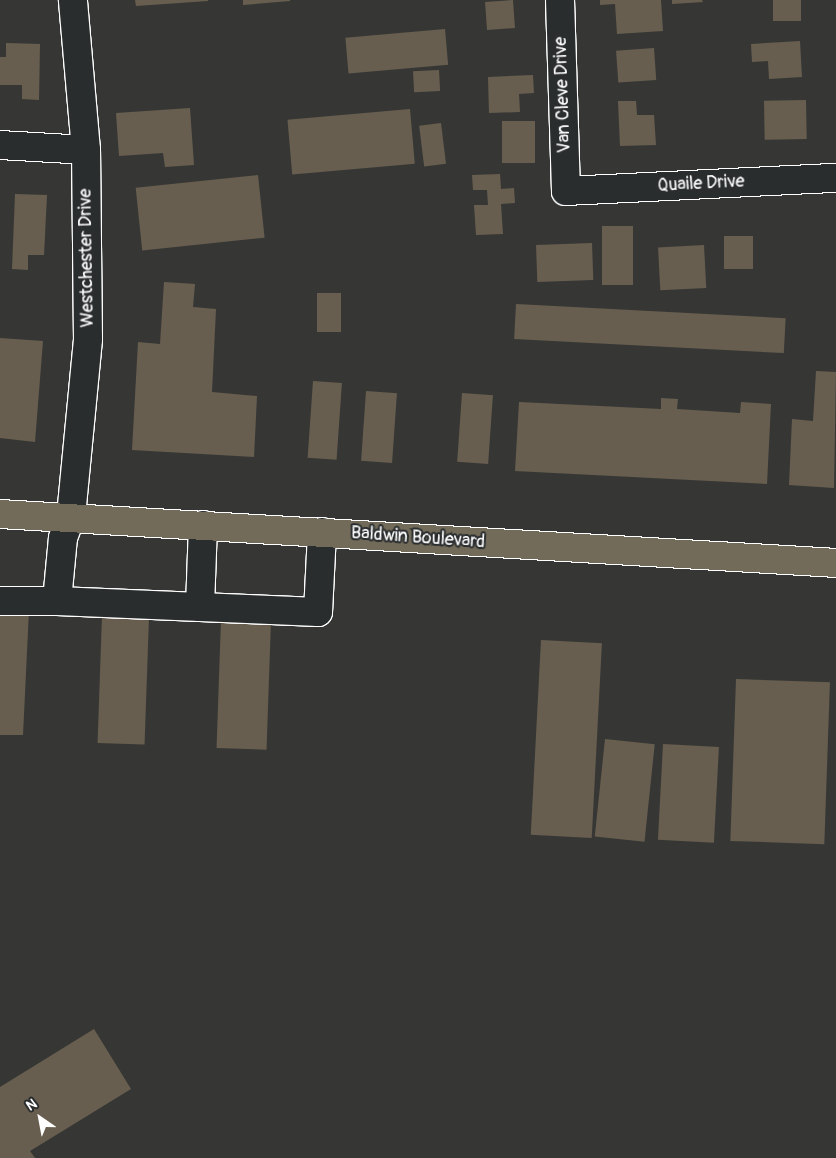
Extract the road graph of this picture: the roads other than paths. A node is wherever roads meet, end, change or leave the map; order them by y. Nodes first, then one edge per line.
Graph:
1 (73, 0) edge
2 (560, 0) edge
3 (0, 145) edge
4 (86, 150) junction
5 (836, 178) edge
6 (566, 191) joint
7 (0, 514) edge
8 (71, 516) junction
9 (203, 524) junction
10 (322, 532) junction
11 (836, 563) edge
12 (0, 601) edge
13 (57, 601) junction
14 (200, 607) junction

1 - 4 street, Westchester Drive
2 - 6 street, Van Cleve Drive
3 - 4 street
4 - 8 street, Westchester Drive
5 - 6 street, Quaile Drive
7 - 8 main road, Baldwin Boulevard
8 - 9 main road, Baldwin Boulevard
8 - 13 street, Westchester Drive
9 - 10 main road, Baldwin Boulevard
9 - 14 street
10 - 11 main road, Baldwin Boulevard
10 - 14 street
12 - 13 street
13 - 14 street

